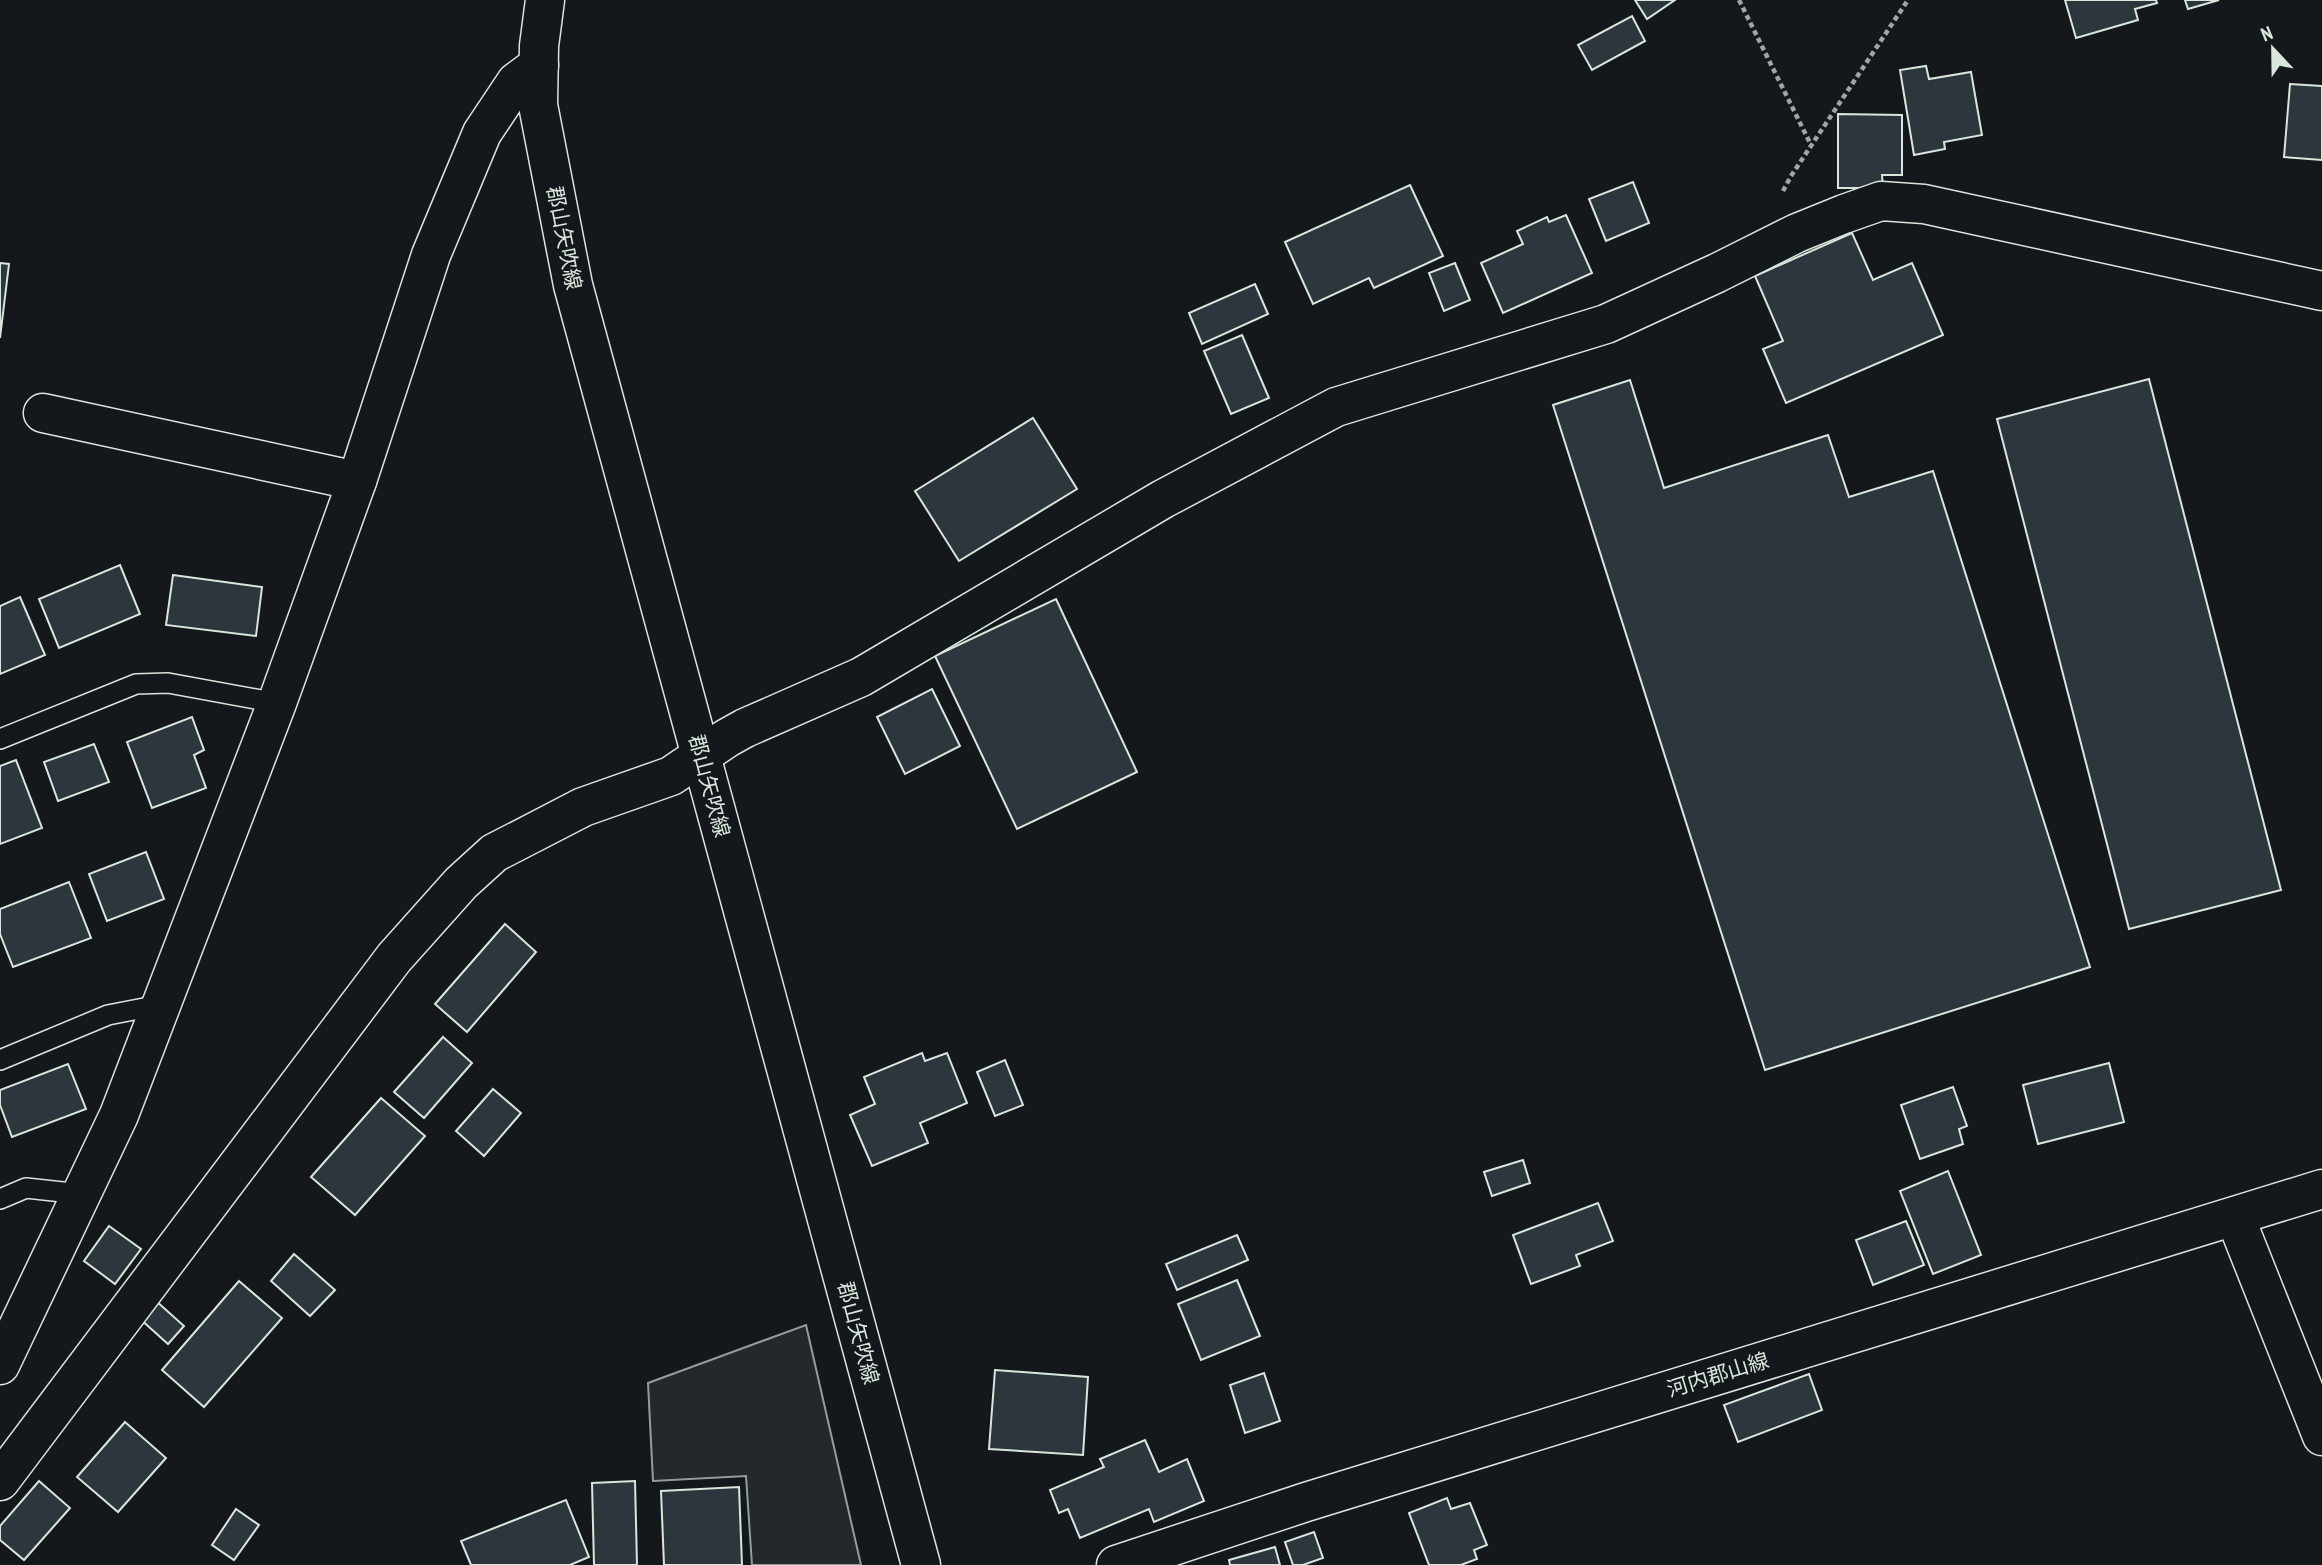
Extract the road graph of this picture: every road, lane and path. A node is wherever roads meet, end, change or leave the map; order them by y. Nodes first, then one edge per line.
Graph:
1 (545, 0) edge
2 (1739, 0) edge
3 (1908, 0) edge
4 (539, 65) junction
5 (1811, 146) junction
6 (1772, 246) junction
7 (2322, 291) edge
8 (44, 413) dead end
9 (356, 481) junction
10 (277, 703) junction
11 (0, 739) edge
12 (701, 755) junction
13 (158, 1012) junction
14 (0, 1060) edge
15 (2322, 1189) edge
16 (81, 1194) junction
17 (0, 1199) edge
18 (2235, 1217) junction
19 (0, 1365) edge
20 (2322, 1436) edge
21 (0, 1481) edge
22 (920, 1565) edge
23 (1116, 1565) edge

1 - 4 street, 郡山矢吹線
2 - 5 path
3 - 5 path
4 - 9 street
4 - 12 street, 郡山矢吹線
5 - 6 path
6 - 7 street
6 - 12 street
8 - 9 street
9 - 10 street
10 - 11 lane
10 - 13 street
12 - 21 street
12 - 22 street, 郡山矢吹線
13 - 14 lane
13 - 16 street
15 - 18 street, 河内郡山線
16 - 17 lane
16 - 19 street
18 - 20 street
18 - 23 street, 河内郡山線

